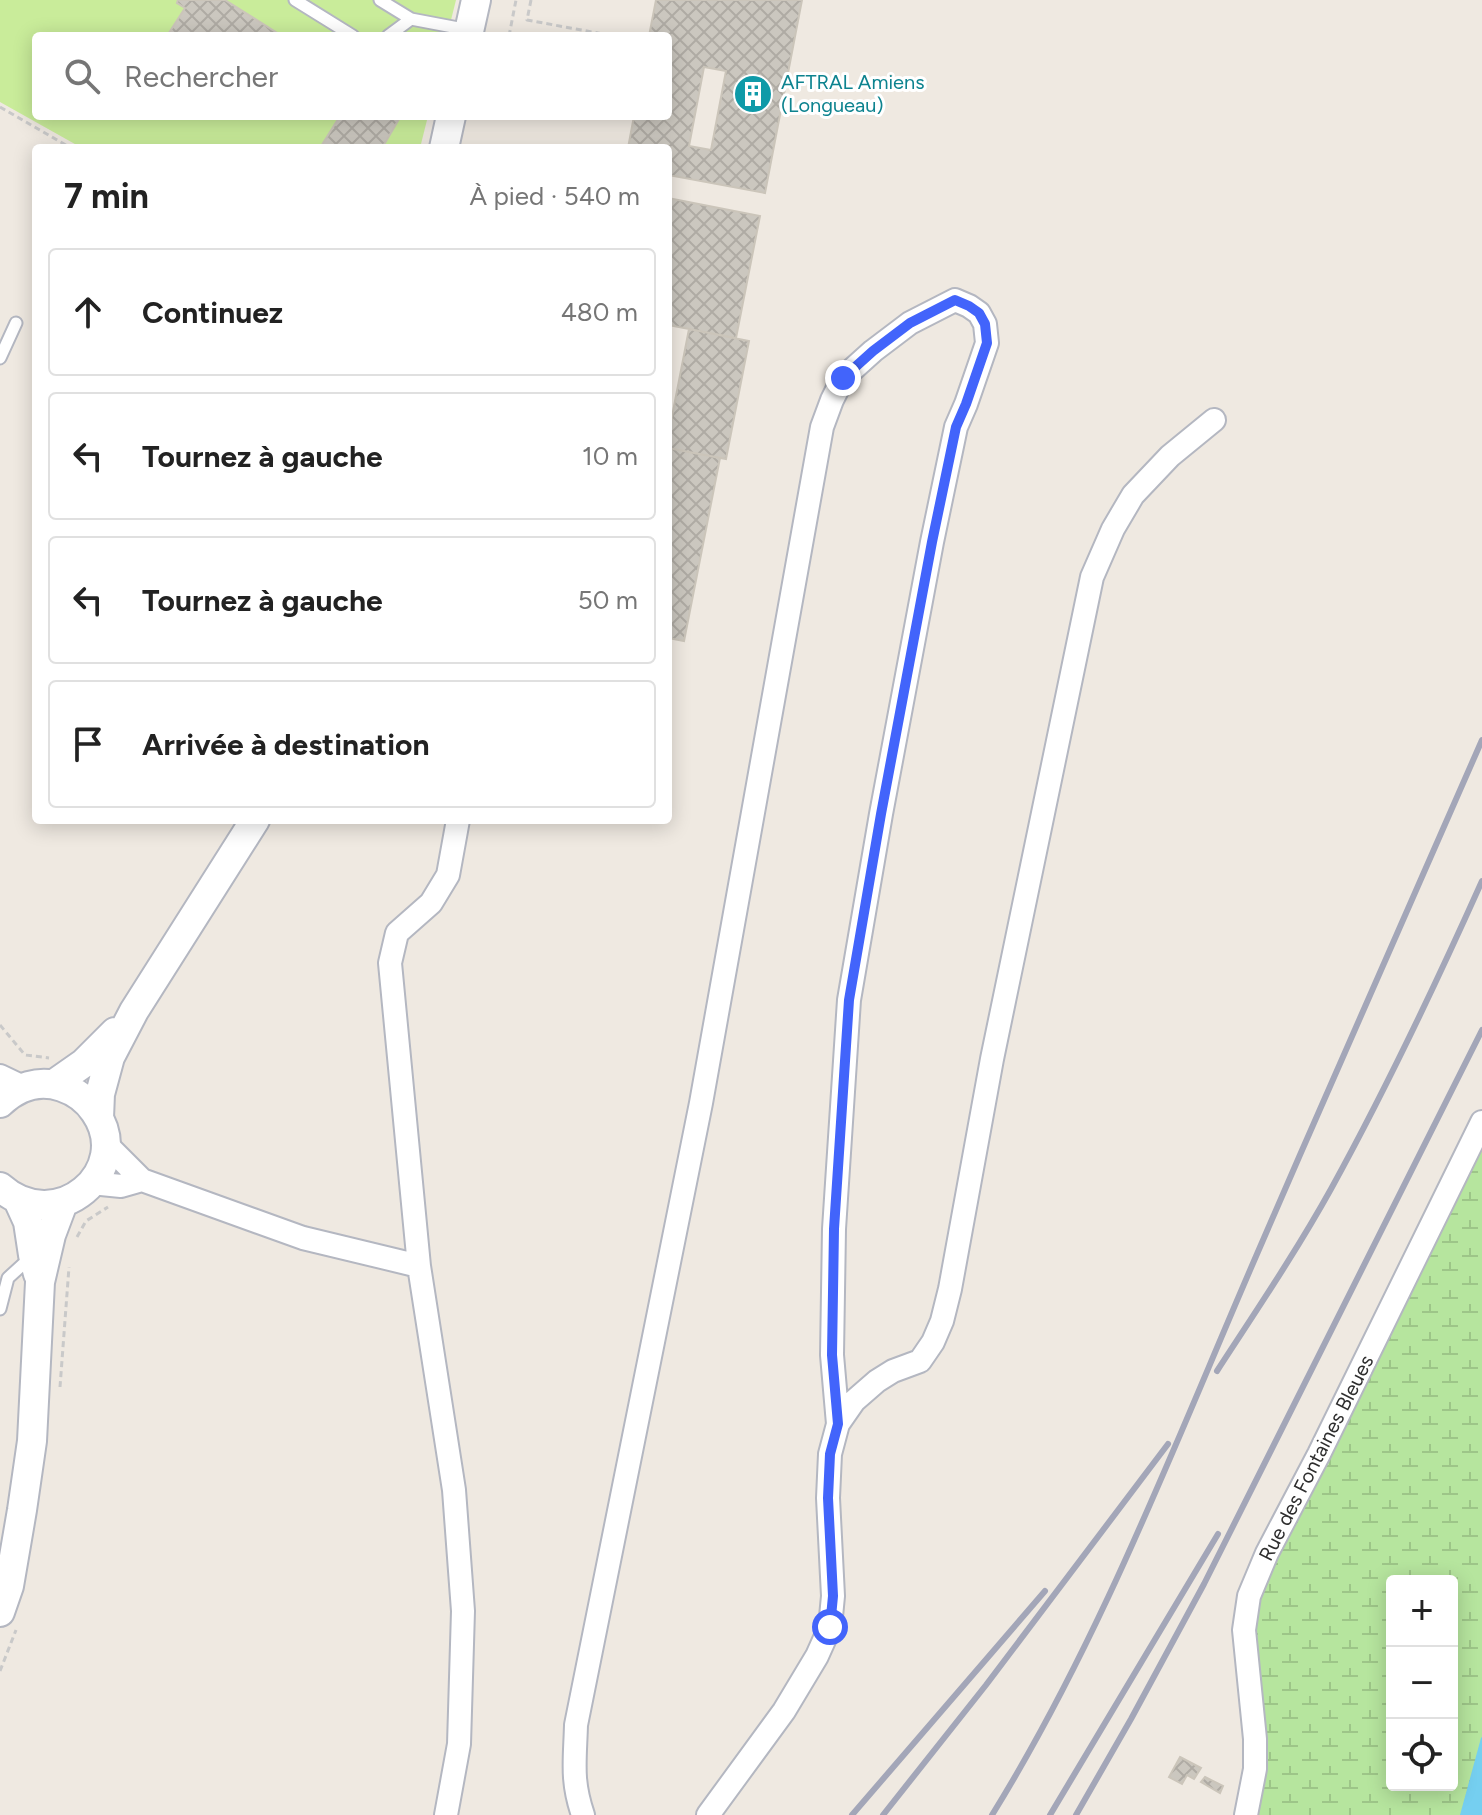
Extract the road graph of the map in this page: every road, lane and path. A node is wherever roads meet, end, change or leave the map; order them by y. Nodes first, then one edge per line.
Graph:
1 (295, 0) edge
2 (380, 0) edge
3 (476, 0) edge
4 (516, 0) edge
5 (531, 0) edge
6 (411, 19) junction
7 (347, 32) edge
8 (393, 32) edge
9 (465, 32) edge
10 (469, 32) edge
11 (510, 32) edge
12 (592, 32) edge
13 (0, 107) edge
14 (450, 120) edge
15 (64, 144) edge
16 (445, 144) edge
17 (16, 323) dead end
18 (0, 358) edge
19 (1214, 420) dead end
20 (252, 824) edge
21 (457, 824) edge
22 (134, 1011) junction
23 (0, 1025) edge
24 (84, 1063) junction
25 (12, 1082) edge
26 (54, 1084) junction
27 (0, 1103) edge
28 (1482, 1122) edge
29 (102, 1131) junction
30 (91, 1183) junction
31 (131, 1183) junction
32 (9, 1193) edge
33 (63, 1203) junction
34 (72, 1245) dead end
35 (70, 1260) dead end
36 (419, 1266) junction
37 (36, 1268) junction
38 (0, 1309) edge
39 (59, 1397) dead end
40 (838, 1424) junction
41 (8, 1621) edge
42 (0, 1671) edge
43 (446, 1815) edge
44 (583, 1815) edge
45 (708, 1815) edge
46 (1246, 1815) edge

1 - 7 lane
2 - 6 lane
3 - 10 street
4 - 11 path
5 - 12 path
6 - 8 lane
6 - 9 lane
13 - 15 path
14 - 16 street
17 - 18 lane
19 - 40 street
20 - 22 street
21 - 36 street
22 - 24 street
22 - 29 street
23 - 24 path
24 - 26 street
25 - 26 street
25 - 27 street
26 - 29 street
28 - 46 street, Rue des Fontaines Bleues
29 - 30 street
29 - 31 street
30 - 31 street
30 - 33 street
31 - 34 path
31 - 36 street
32 - 33 street
32 - 37 street
33 - 37 street
35 - 39 path
36 - 43 street
37 - 38 lane
37 - 41 street
40 - 44 street
40 - 45 street
41 - 42 path

